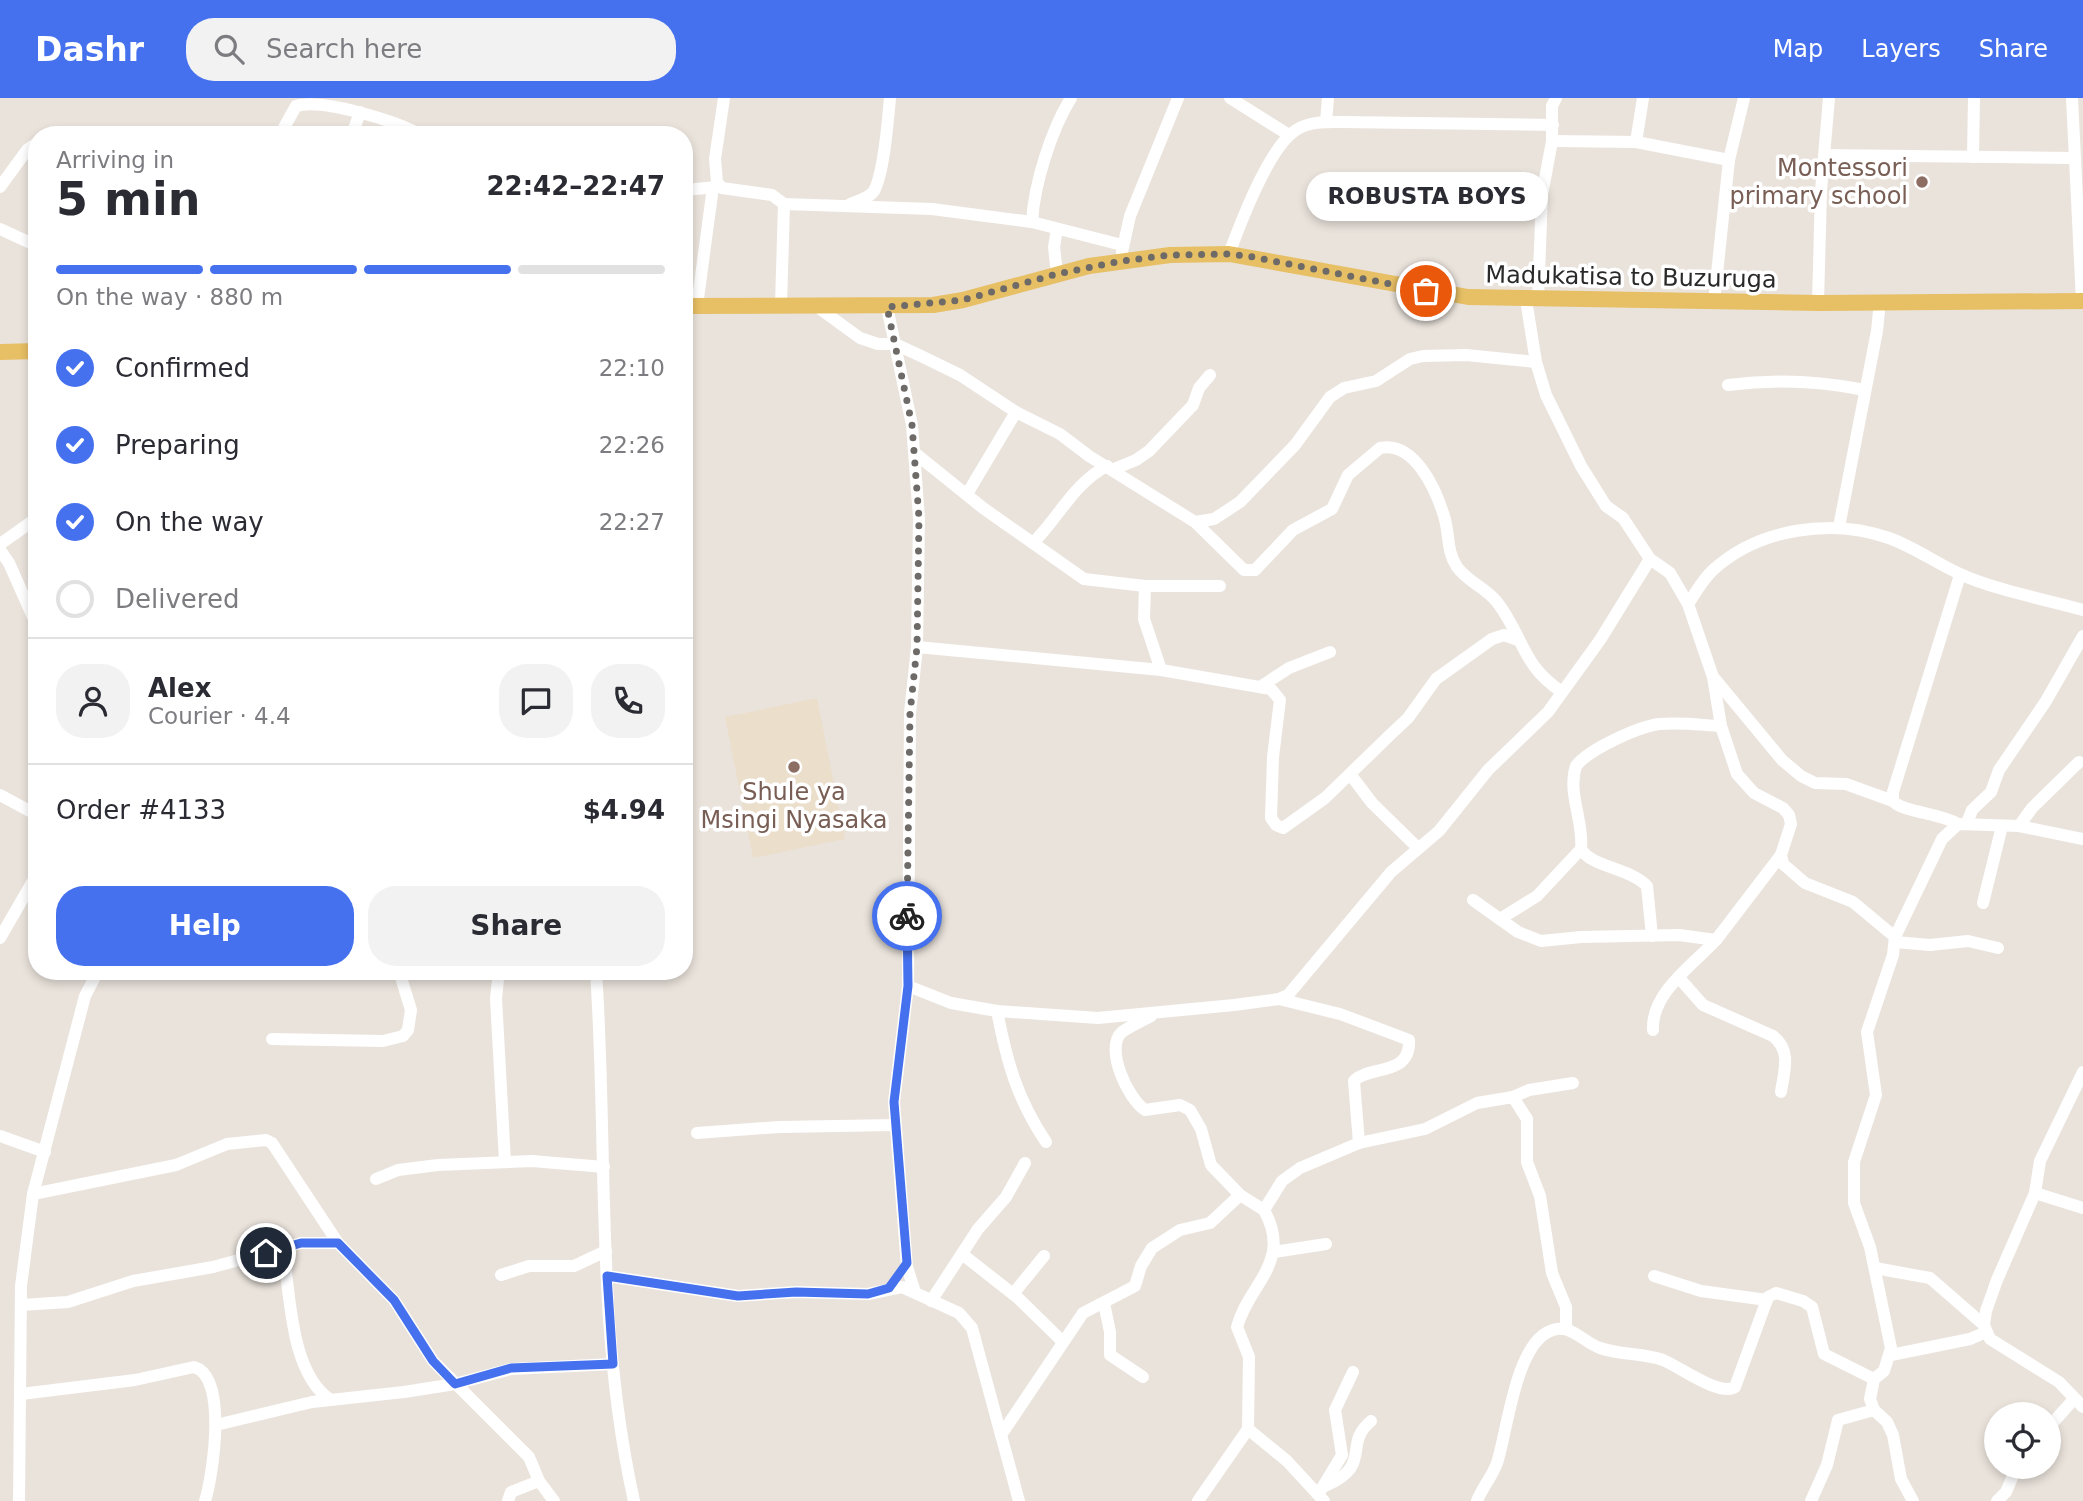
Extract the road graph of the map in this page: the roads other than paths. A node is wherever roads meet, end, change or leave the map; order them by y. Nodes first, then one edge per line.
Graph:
1 (724, 98) edge
2 (890, 98) edge
3 (1071, 98) edge
4 (1178, 98) edge
5 (1230, 98) edge
6 (1328, 98) edge
7 (1556, 98) edge
8 (1643, 98) edge
9 (1744, 98) edge
10 (1829, 98) edge
11 (1973, 98) edge
12 (2071, 98) edge
13 (294, 102) edge
14 (2083, 106) edge
15 (360, 112) junction
16 (1326, 122) junction
17 (1553, 125) junction
18 (2073, 125) junction
19 (285, 126) edge
20 (355, 126) edge
21 (402, 126) edge
22 (1289, 135) junction
23 (1552, 141) junction
24 (1636, 142) junction
25 (28, 149) edge
26 (1825, 155) junction
27 (1973, 157) junction
28 (2074, 158) junction
29 (1730, 159) junction
30 (0, 187) edge
31 (718, 187) junction
32 (693, 189) edge
33 (784, 204) junction
34 (847, 205) junction
35 (1032, 222) junction
36 (0, 229) edge
37 (1057, 229) junction
38 (28, 242) edge
39 (1122, 253) junction
40 (1229, 254) junction
41 (1057, 274) junction
42 (693, 293) edge
43 (1532, 300) junction
44 (1880, 301) junction
45 (2082, 301) edge
46 (1714, 302) junction
47 (1818, 303) junction
48 (781, 305) junction
49 (693, 306) edge
50 (816, 306) junction
51 (887, 307) junction
52 (895, 344) junction
53 (28, 351) edge
54 (0, 352) edge
55 (1536, 362) junction
56 (1209, 375) dead end
57 (1728, 385) dead end
58 (1865, 390) junction
59 (1016, 412) junction
60 (916, 454) junction
61 (1110, 468) junction
62 (967, 494) junction
63 (1195, 522) junction
64 (28, 524) edge
65 (1839, 527) junction
66 (1033, 543) junction
67 (0, 544) edge
68 (0, 550) edge
69 (1650, 559) junction
70 (1960, 575) junction
71 (1145, 586) junction
72 (1220, 586) dead end
73 (1688, 604) junction
74 (28, 606) edge
75 (2083, 610) edge
76 (2083, 636) edge
77 (1518, 640) junction
78 (917, 647) junction
79 (1330, 652) dead end
80 (1161, 670) junction
81 (1713, 677) junction
82 (1260, 687) junction
83 (1562, 692) junction
84 (1721, 726) junction
85 (2079, 762) dead end
86 (1350, 774) junction
87 (0, 795) edge
88 (1893, 802) junction
89 (28, 810) edge
90 (1963, 823) junction
91 (2002, 826) junction
92 (2019, 826) junction
93 (2083, 839) edge
94 (1418, 848) junction
95 (1581, 849) junction
96 (1781, 855) junction
97 (28, 888) edge
98 (1473, 900) dead end
99 (1983, 904) dead end
100 (1500, 919) junction
101 (2, 929) edge
102 (1652, 936) junction
103 (1895, 939) junction
104 (1716, 940) junction
105 (1998, 948) dead end
106 (1680, 979) junction
107 (93, 980) edge
108 (402, 980) edge
109 (498, 980) edge
110 (596, 980) edge
111 (908, 986) junction
112 (1279, 999) junction
113 (997, 1011) junction
114 (1154, 1014) junction
115 (1098, 1018) junction
116 (1653, 1030) dead end
117 (1121, 1033) junction
118 (272, 1039) dead end
119 (2083, 1072) edge
120 (1573, 1083) dead end
121 (1781, 1093) dead end
122 (1513, 1097) junction
123 (895, 1125) junction
124 (697, 1133) dead end
125 (0, 1136) edge
126 (1046, 1142) dead end
127 (1359, 1143) junction
128 (45, 1152) junction
129 (505, 1162) junction
130 (1025, 1163) dead end
131 (604, 1167) junction
132 (376, 1180) dead end
133 (2035, 1193) junction
134 (33, 1194) junction
135 (1240, 1195) junction
136 (2083, 1209) edge
137 (1264, 1210) junction
138 (338, 1243) junction
139 (1326, 1244) dead end
140 (283, 1248) junction
141 (606, 1251) junction
142 (1274, 1252) junction
143 (962, 1254) junction
144 (1044, 1256) dead end
145 (907, 1263) junction
146 (1875, 1268) junction
147 (502, 1275) dead end
148 (607, 1276) junction
149 (1654, 1276) dead end
150 (889, 1288) junction
151 (915, 1292) junction
152 (1013, 1294) junction
153 (1767, 1300) junction
154 (931, 1301) junction
155 (1104, 1303) junction
156 (21, 1305) junction
157 (1566, 1328) junction
158 (1985, 1329) junction
159 (1062, 1341) junction
160 (1891, 1355) junction
161 (613, 1364) junction
162 (1353, 1373) dead end
163 (1143, 1377) dead end
164 (1874, 1379) junction
165 (455, 1384) junction
166 (21, 1394) junction
167 (331, 1400) junction
168 (2078, 1403) edge
169 (1874, 1410) junction
170 (2061, 1417) edge
171 (1371, 1421) dead end
172 (216, 1425) junction
173 (1248, 1429) junction
174 (1001, 1435) junction
175 (2013, 1479) edge
176 (539, 1481) junction
177 (1322, 1493) edge
178 (2007, 1498) edge
179 (209, 1499) edge
180 (19, 1501) edge
181 (508, 1501) edge
182 (554, 1501) edge
183 (634, 1501) edge
184 (1019, 1501) edge
185 (1198, 1501) edge
186 (1477, 1501) edge
187 (1811, 1501) edge
188 (1913, 1501) edge

1 - 31 street
2 - 34 street
3 - 35 street
4 - 39 street
5 - 22 street
6 - 16 street
7 - 17 street
8 - 24 street
9 - 29 street
10 - 26 street
11 - 27 street
12 - 18 street
13 - 15 street
13 - 19 street
14 - 18 street
15 - 20 street
15 - 21 street
16 - 17 street
16 - 22 street
17 - 23 street
18 - 28 street
22 - 40 street
23 - 24 street
23 - 43 street
24 - 29 street
25 - 30 street
26 - 27 street
26 - 47 street
27 - 28 street
28 - 45 street
29 - 46 street
31 - 32 street
31 - 33 street
31 - 42 street
33 - 34 street
33 - 48 street
34 - 35 street
35 - 37 street
36 - 38 street
37 - 39 street
37 - 41 street
39 - 40 main road, Madukatisa to Buzuruga
39 - 41 main road, Madukatisa to Buzuruga
40 - 43 main road, Madukatisa to Buzuruga
41 - 51 main road, Madukatisa to Buzuruga
43 - 46 main road, Madukatisa to Buzuruga
43 - 55 street
44 - 45 main road, Madukatisa to Buzuruga
44 - 47 main road, Madukatisa to Buzuruga
44 - 58 street
46 - 47 main road, Madukatisa to Buzuruga
48 - 49 main road, Madukatisa to Buzuruga
48 - 50 main road, Madukatisa to Buzuruga
50 - 51 main road, Madukatisa to Buzuruga
50 - 52 street
51 - 52 street
52 - 59 street
52 - 60 street
53 - 54 main road
55 - 63 street
55 - 69 street
56 - 61 street
57 - 58 street
58 - 65 street
59 - 61 street
59 - 62 street
60 - 62 street
60 - 78 street
61 - 63 street
61 - 66 street
62 - 66 street
63 - 77 street
64 - 67 street
65 - 70 street
65 - 73 street
66 - 71 street
68 - 74 street
69 - 73 street
69 - 83 street
70 - 75 street
70 - 88 street
71 - 72 street
71 - 80 street
73 - 81 street
76 - 90 street
77 - 83 street
77 - 86 street
78 - 80 street
78 - 111 street
79 - 82 street
80 - 82 street
81 - 84 street
81 - 88 street
82 - 86 street
83 - 94 street
84 - 95 street
84 - 96 street
85 - 92 street
86 - 94 street
87 - 89 street
88 - 90 street
90 - 91 street
90 - 103 street
91 - 92 street
91 - 99 street
92 - 93 street
94 - 112 street
95 - 100 street
95 - 102 street
96 - 103 street
96 - 104 street
97 - 101 street
98 - 100 street
100 - 102 street
102 - 104 street
103 - 105 street
103 - 146 street
104 - 106 street
106 - 116 street
106 - 121 street
107 - 128 street
108 - 118 street
109 - 129 street
110 - 131 street
111 - 113 street
111 - 123 street
112 - 114 street
112 - 127 street
113 - 115 street
113 - 126 street
114 - 115 street
114 - 117 street
115 - 117 street
117 - 135 street
119 - 133 street
120 - 122 street
122 - 127 street
122 - 157 street
123 - 124 street
123 - 145 street
125 - 128 street
127 - 137 street
128 - 134 street
129 - 131 street
129 - 132 street
130 - 143 street
131 - 141 street
133 - 136 street
133 - 158 street
134 - 138 street
134 - 156 street
135 - 137 street
135 - 155 street
137 - 142 street
138 - 140 street
138 - 165 street
139 - 142 street
140 - 156 street
140 - 167 street
141 - 147 street
141 - 148 street
142 - 173 street
143 - 152 street
143 - 154 street
144 - 152 street
145 - 150 street
145 - 151 street
146 - 158 street
146 - 160 street
148 - 150 street
148 - 161 street
149 - 153 street
150 - 151 street
151 - 154 street
152 - 159 street
153 - 157 street
153 - 164 street
154 - 174 street
155 - 159 street
155 - 163 street
156 - 166 street
157 - 186 street
158 - 160 street
158 - 168 street
159 - 174 street
160 - 164 street
161 - 165 street
161 - 183 street
162 - 177 street
164 - 169 street
165 - 167 street
165 - 176 street
166 - 172 street
166 - 180 street
167 - 172 street
168 - 170 street
169 - 187 street
169 - 188 street
171 - 177 street
172 - 179 street
173 - 177 street
173 - 185 street
174 - 184 street
175 - 178 street
176 - 181 street
176 - 182 street

